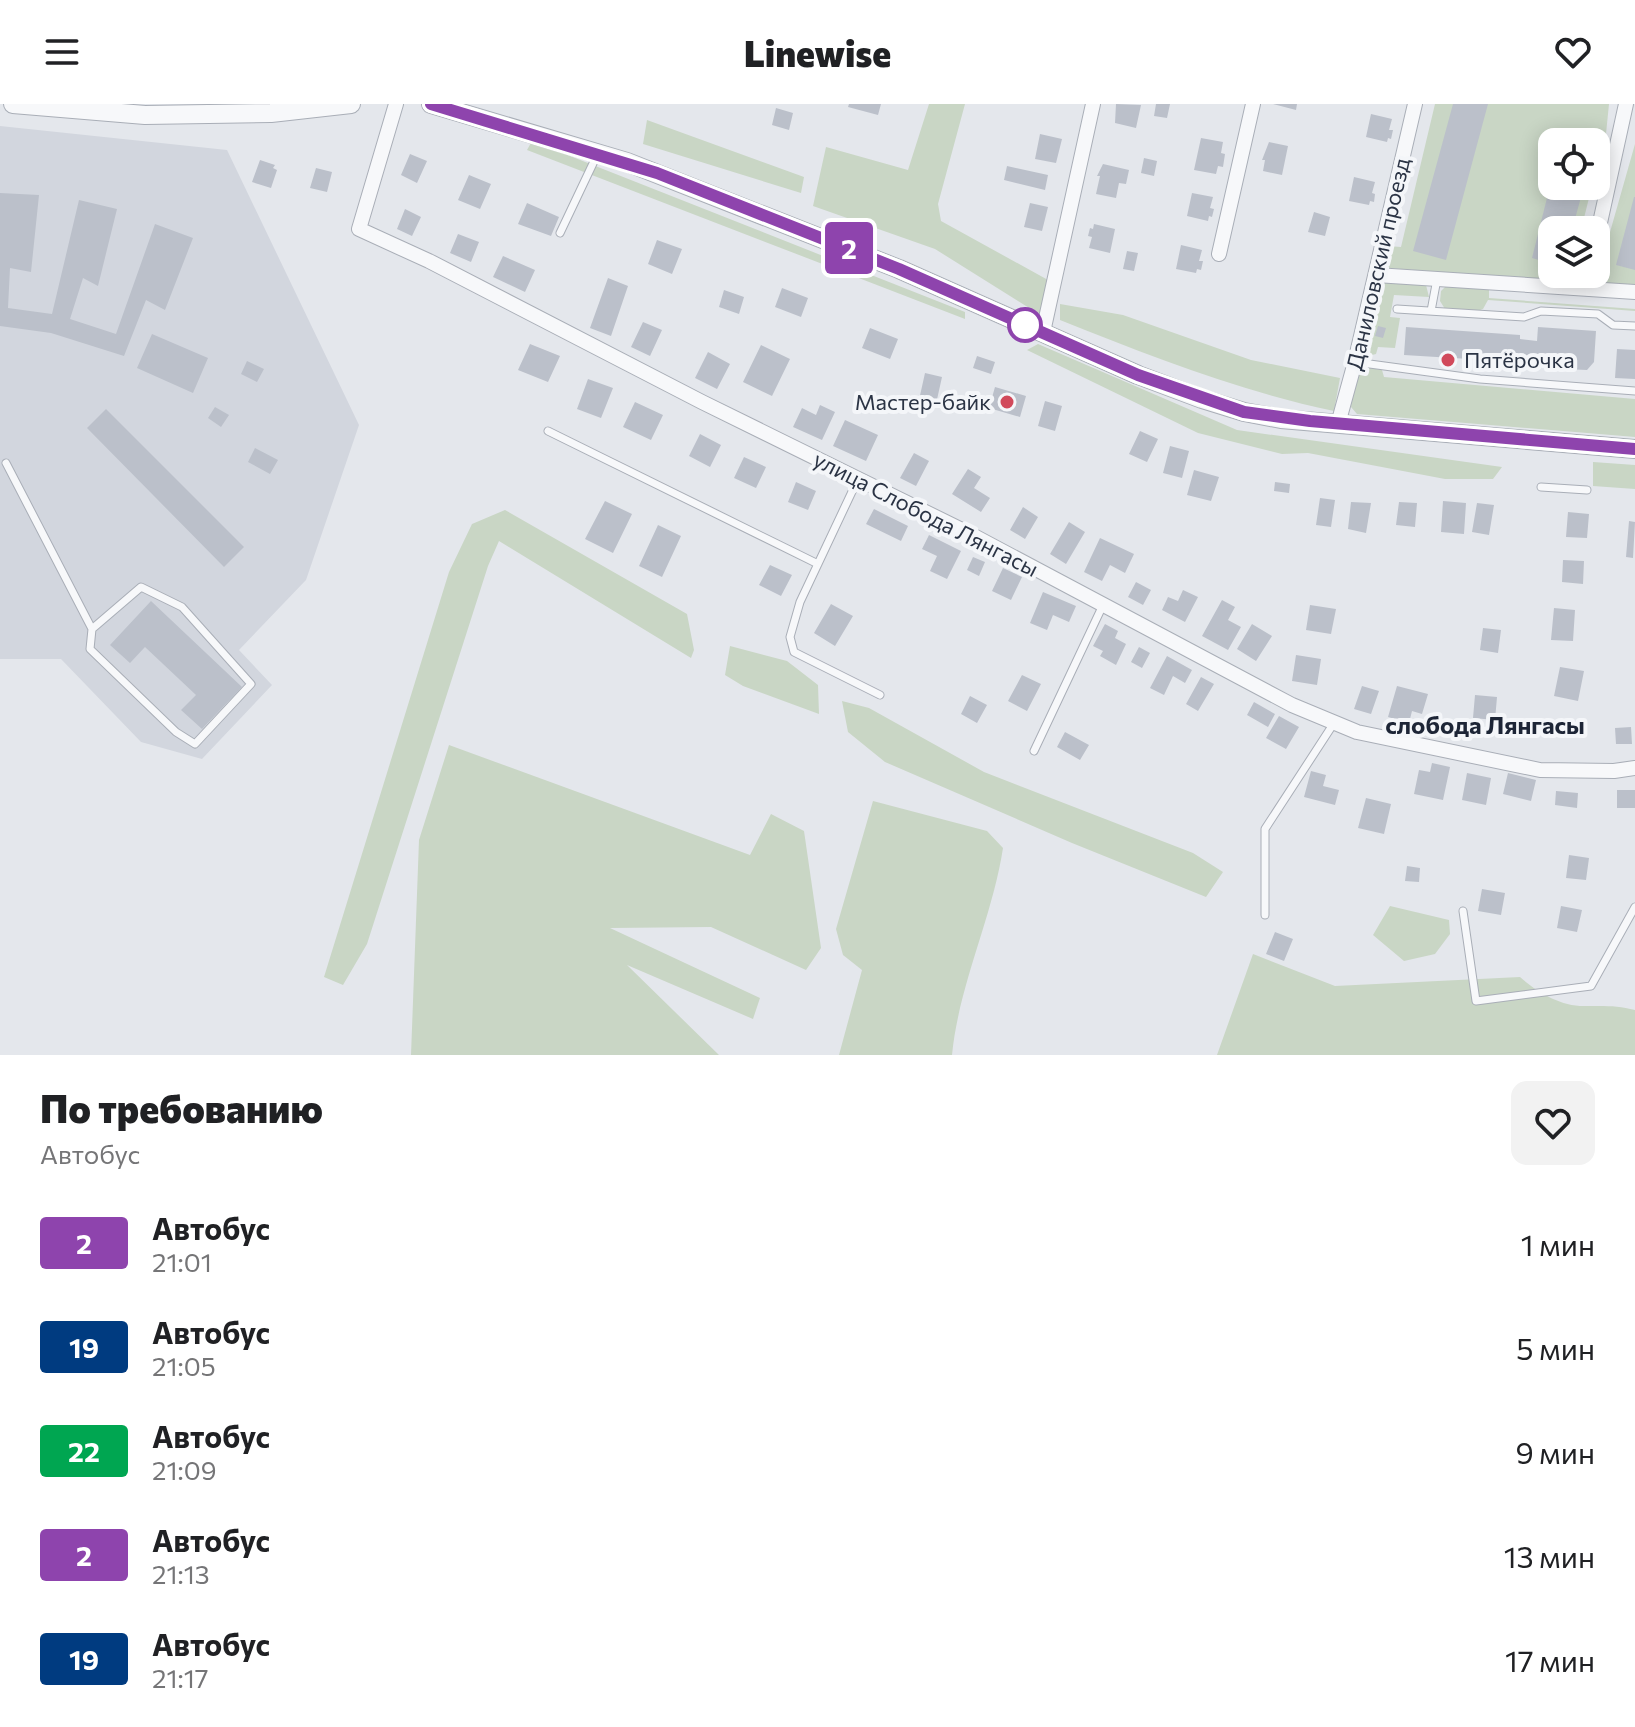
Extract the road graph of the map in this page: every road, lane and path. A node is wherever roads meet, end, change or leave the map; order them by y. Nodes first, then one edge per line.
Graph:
1 (13, 104) edge
2 (351, 104) edge
3 (396, 104) edge
4 (431, 104) edge
5 (1093, 104) edge
6 (1253, 104) edge
7 (1415, 104) edge
8 (1626, 104) edge
9 (94, 107) edge
10 (598, 153) junction
11 (1601, 216) edge
12 (560, 233) dead end
13 (1219, 254) dead end
14 (1376, 275) junction
15 (1437, 279) junction
16 (1538, 280) edge
17 (1610, 286) edge
18 (1635, 292) edge
19 (1397, 309) dead end
20 (1431, 311) junction
21 (1635, 326) edge
22 (1043, 332) junction
23 (1355, 362) junction
24 (1635, 391) edge
25 (1338, 424) junction
26 (548, 431) dead end
27 (1635, 449) edge
28 (6, 463) dead end
29 (858, 479) junction
30 (1541, 487) dead end
31 (1587, 490) dead end
32 (818, 564) junction
33 (1103, 605) junction
34 (92, 629) junction
35 (880, 695) dead end
36 (1334, 723) junction
37 (1034, 751) dead end
38 (1635, 768) edge
39 (1635, 907) edge
40 (1463, 911) dead end
41 (1265, 915) dead end

1 - 9 street
2 - 9 street
3 - 29 street, улица Слобода Лянгасы
4 - 10 street
5 - 22 street
6 - 13 street
7 - 14 street, Даниловский проезд
8 - 11 street
10 - 12 lane
10 - 22 street
14 - 15 street
14 - 23 street, Даниловский проезд
15 - 16 street
15 - 20 lane
17 - 18 street
19 - 20 lane
20 - 21 lane
22 - 25 street
23 - 24 lane
23 - 25 street, Даниловский проезд
25 - 27 street
26 - 32 lane
28 - 34 lane
29 - 32 lane
29 - 33 street, улица Слобода Лянгасы
30 - 31 lane
32 - 35 lane
33 - 36 street, улица Слобода Лянгасы
33 - 37 lane
34 - 34 lane
36 - 38 street, улица Слобода Лянгасы
36 - 41 lane
39 - 40 lane

